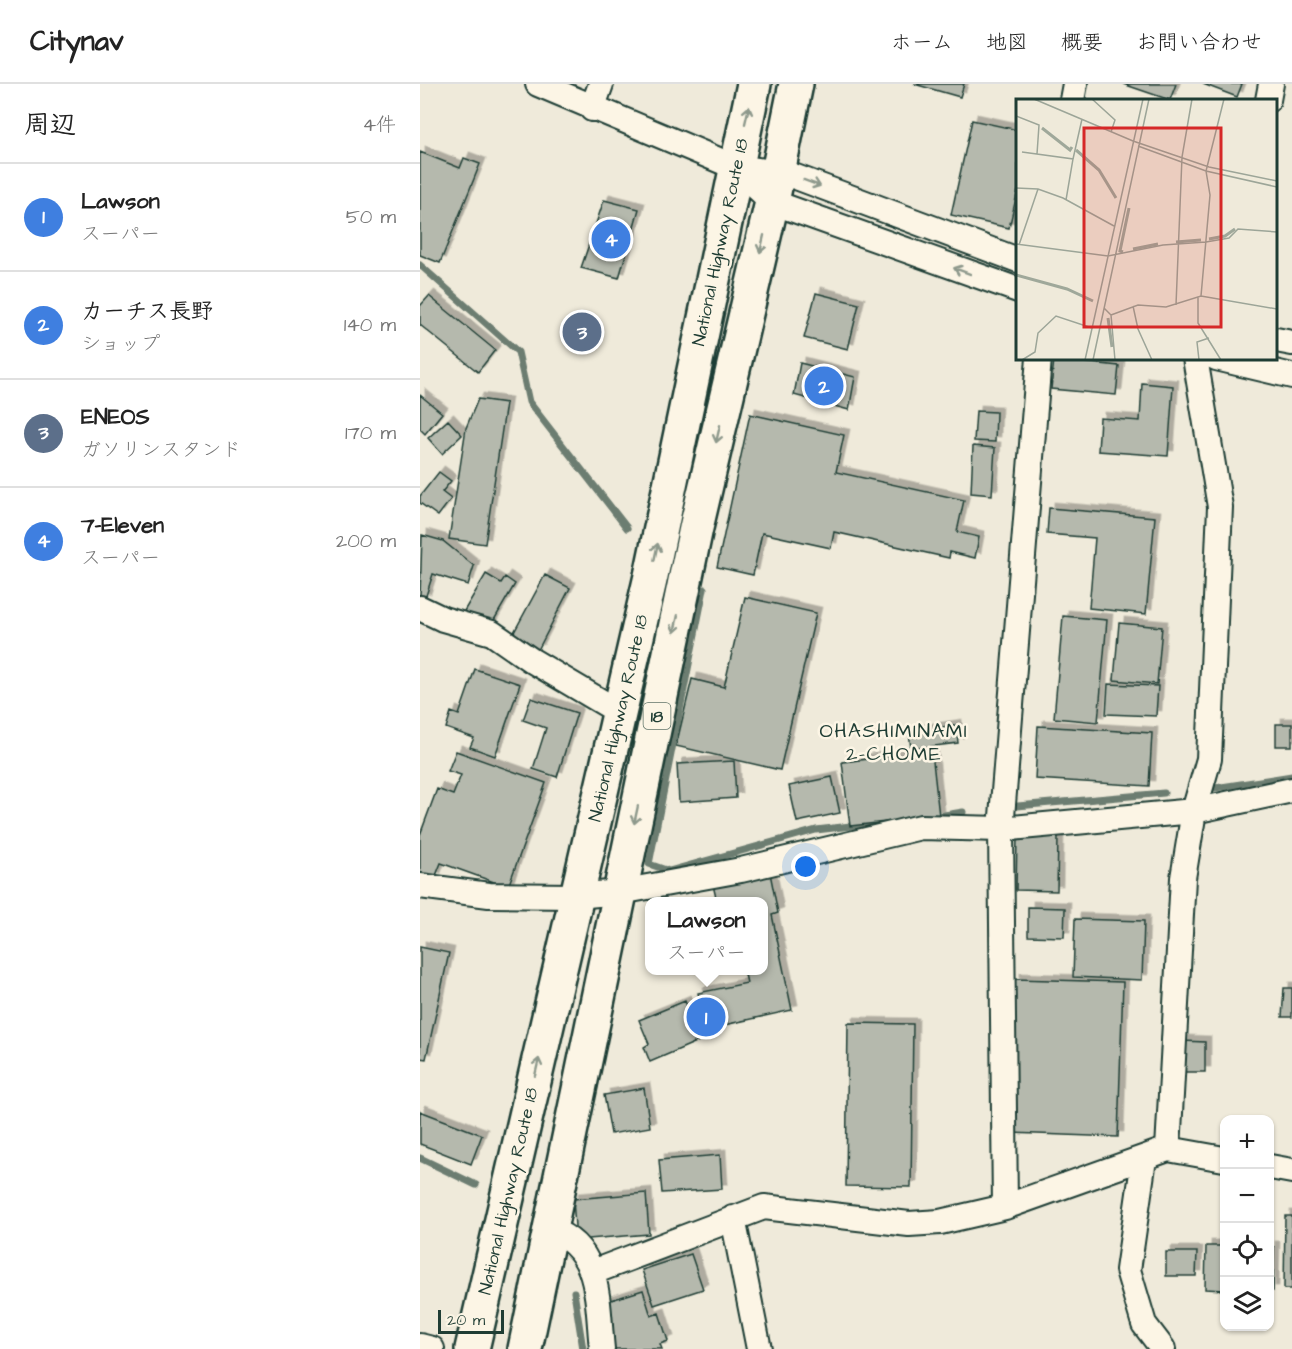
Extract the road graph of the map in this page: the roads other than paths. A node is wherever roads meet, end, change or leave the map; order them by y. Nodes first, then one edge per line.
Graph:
1 (538, 84) edge
2 (601, 84) edge
3 (754, 84) edge
4 (796, 84) edge
5 (1075, 84) edge
6 (1271, 84) edge
7 (1072, 99) edge
8 (1268, 99) edge
9 (592, 109) junction
10 (735, 167) junction
11 (775, 187) junction
12 (1016, 260) edge
13 (1016, 290) edge
14 (1277, 340) edge
15 (1292, 343) edge
16 (1039, 360) edge
17 (1195, 360) edge
18 (1224, 360) edge
19 (1292, 376) edge
20 (420, 608) edge
21 (620, 712) junction
22 (1292, 790) edge
23 (1194, 811) junction
24 (1001, 829) junction
25 (420, 886) edge
26 (620, 892) junction
27 (576, 896) junction
28 (1168, 1149) junction
29 (1220, 1158) edge
30 (1144, 1160) junction
31 (1274, 1168) edge
32 (1292, 1171) edge
33 (1005, 1207) junction
34 (733, 1218) junction
35 (550, 1230) junction
36 (593, 1272) junction
37 (420, 1346) edge
38 (432, 1349) edge
39 (472, 1349) edge
40 (525, 1349) edge
41 (602, 1349) edge
42 (759, 1349) edge
43 (1163, 1349) edge

1 - 9 street
2 - 9 street
10 -> 3 highway, National Highway Route 18 / 18
4 - 11 highway, National Highway Route 18 / 18
5 - 7 street
6 - 8 street
9 - 10 street
10 - 11 street
21 -> 10 highway, National Highway Route 18 / 18
11 -> 12 street
13 -> 11 street
11 -> 26 highway, National Highway Route 18 / 18
14 - 15 street
16 - 24 street
17 - 23 street
18 - 19 street
20 - 21 street
21 - 27 highway, National Highway Route 18 / 18
22 - 23 street
23 - 24 street
23 - 28 street
24 - 26 street
24 - 33 street
25 - 27 street
26 - 27 street
26 - 35 highway, National Highway Route 18 / 18
39 -> 27 highway, National Highway Route 18 / 18
28 - 29 street
28 - 30 street
30 - 33 street
30 - 43 street
31 - 32 street
33 - 34 street
34 - 36 street
34 - 42 street
35 - 36 street
35 - 40 highway, National Highway Route 18 / 18
36 - 41 street
37 - 38 street

